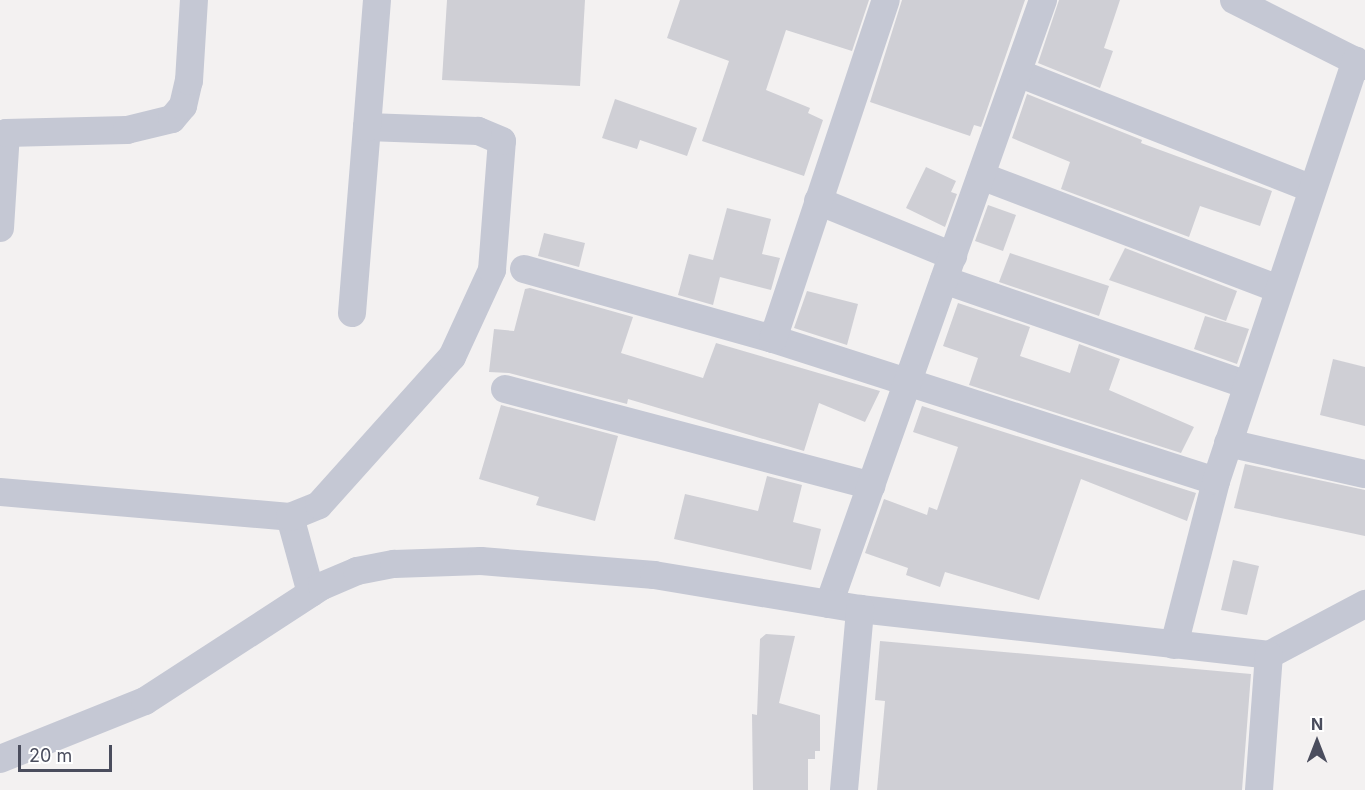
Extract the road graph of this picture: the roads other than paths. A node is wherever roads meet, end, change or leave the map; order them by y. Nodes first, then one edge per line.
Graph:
1 (194, 0) edge
2 (377, 0) edge
3 (886, 0) edge
4 (1043, 0) edge
5 (1234, 0) edge
6 (1360, 64) edge
7 (1018, 73) junction
8 (367, 127) junction
9 (3, 133) edge
10 (981, 176) junction
11 (1312, 189) junction
12 (818, 201) junction
13 (0, 228) edge
14 (948, 268) junction
15 (524, 269) dead end
16 (1279, 289) junction
17 (352, 313) dead end
18 (773, 339) junction
19 (907, 382) junction
20 (1247, 385) junction
21 (505, 389) dead end
22 (1228, 443) junction
23 (1365, 474) edge
24 (1216, 481) junction
25 (872, 486) junction
26 (0, 492) edge
27 (290, 517) junction
28 (311, 593) junction
29 (830, 604) junction
30 (1365, 604) edge
31 (860, 609) junction
32 (1174, 645) junction
33 (1269, 655) junction
34 (0, 759) edge
35 (844, 790) edge
36 (1259, 790) edge

1 - 9 street
2 - 8 street
3 - 12 street
4 - 7 street
5 - 6 street
6 - 11 street
7 - 10 street
7 - 11 street
8 - 17 street
8 - 27 street
9 - 13 street
10 - 14 street
10 - 16 street
11 - 16 street
12 - 14 street
12 - 18 street
14 - 19 street
14 - 20 street
15 - 18 street
16 - 20 street
18 - 19 street
19 - 24 street
19 - 25 street
20 - 22 street
21 - 25 street
22 - 23 street
22 - 24 street
24 - 32 street
25 - 29 street
26 - 27 street
27 - 28 street
28 - 29 street
28 - 34 street
29 - 31 street
30 - 33 street
31 - 32 street
31 - 35 street
32 - 33 street
33 - 36 street

